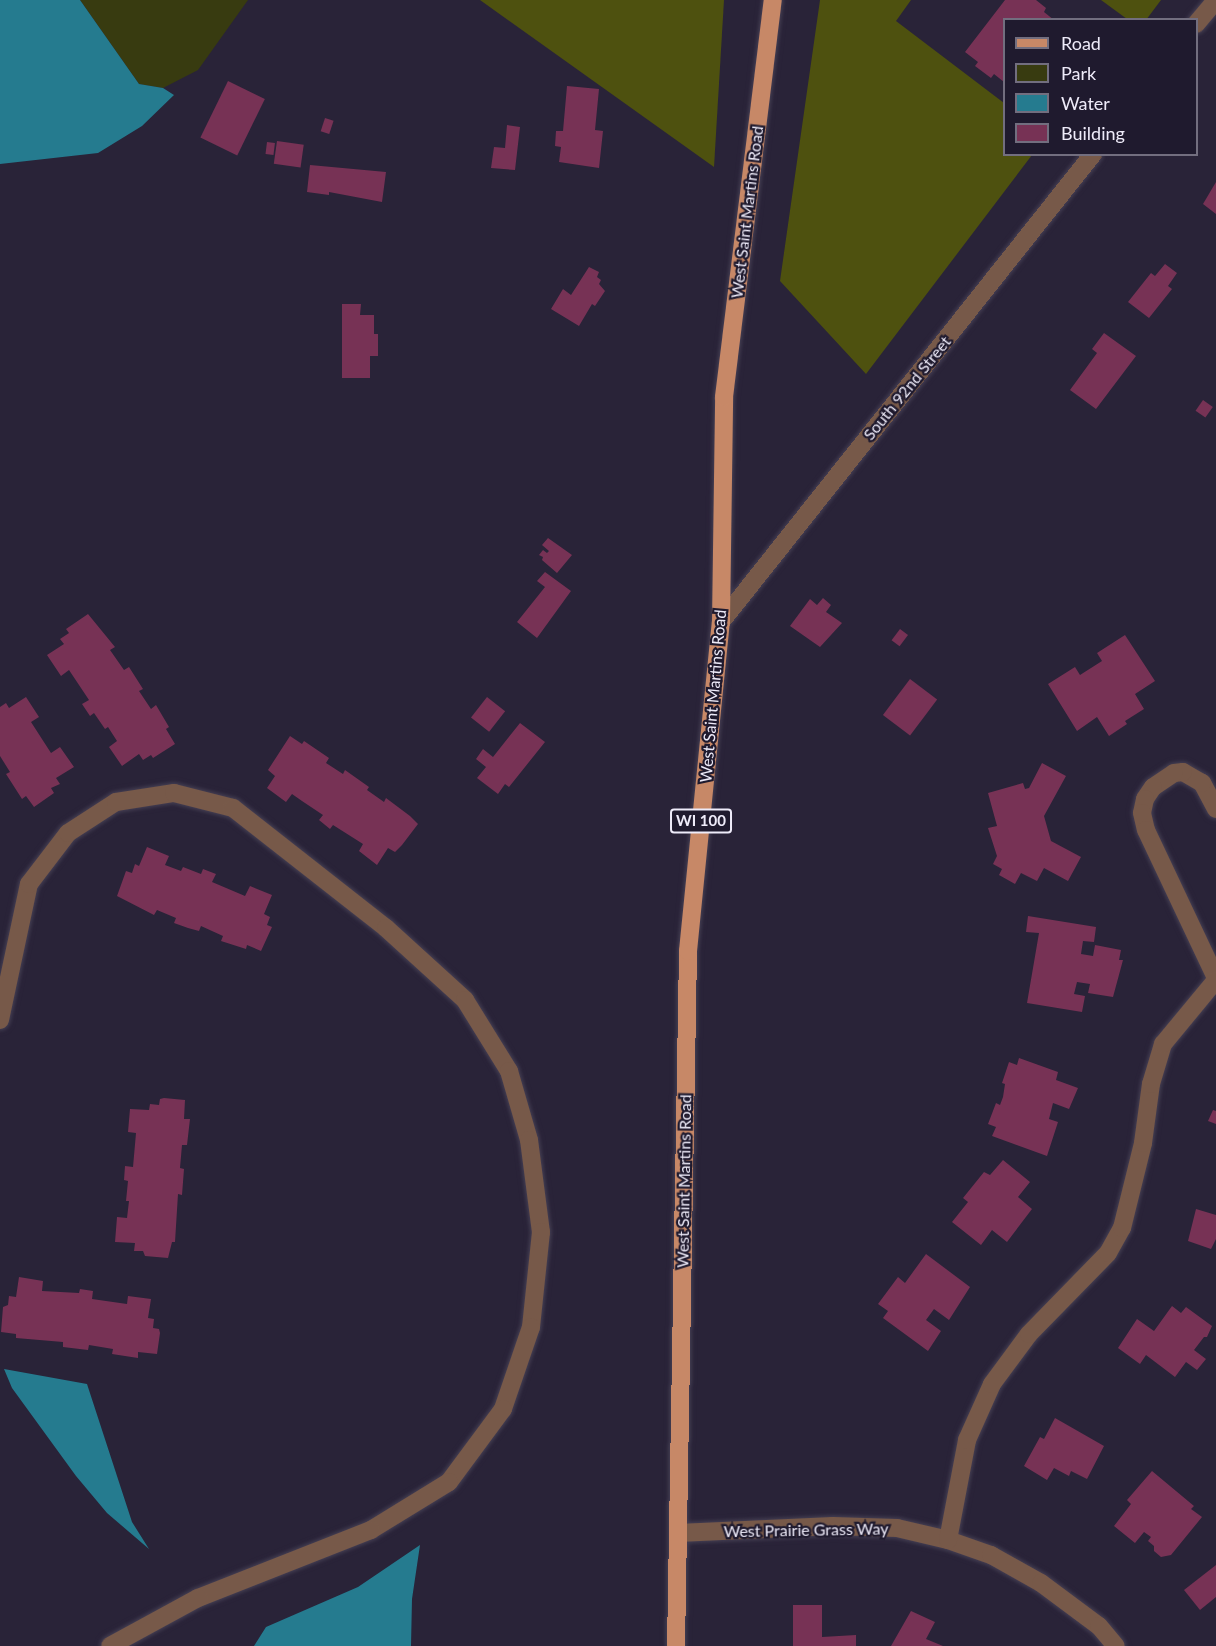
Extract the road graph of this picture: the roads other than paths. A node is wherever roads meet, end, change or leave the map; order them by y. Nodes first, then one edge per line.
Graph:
1 (773, 0) edge
2 (1216, 0) edge
3 (1198, 23) edge
4 (1091, 156) edge
5 (721, 622) junction
6 (1216, 809) edge
7 (1216, 979) edge
8 (0, 1020) edge
9 (678, 1533) junction
10 (948, 1540) junction
11 (110, 1646) edge
12 (676, 1646) edge
13 (1116, 1646) edge

1 - 5 main road, West Saint Martins Road / WI 100
2 - 3 street
4 - 5 street, South 92nd Street
5 - 9 main road, West Saint Martins Road / WI 100
6 - 7 street
7 - 10 street
8 - 11 street
9 - 10 street, West Prairie Grass Way
9 - 12 main road, West Saint Martins Road / WI 100
10 - 13 street, West Prairie Grass Way

